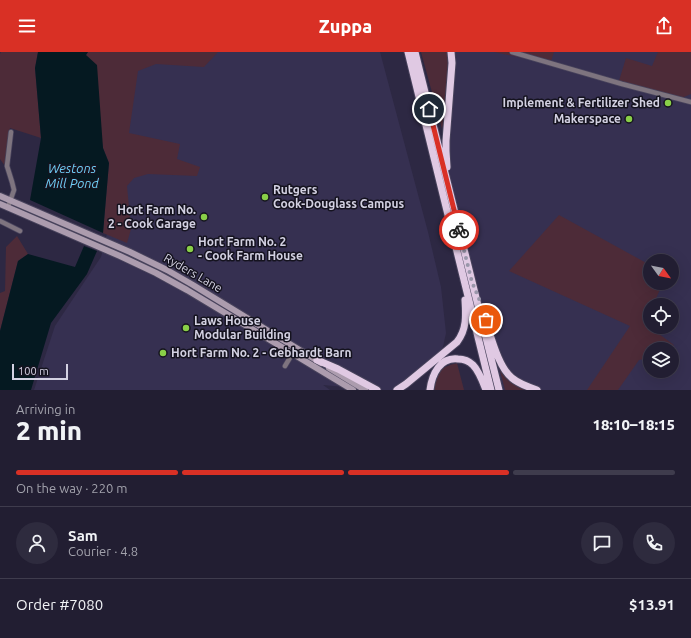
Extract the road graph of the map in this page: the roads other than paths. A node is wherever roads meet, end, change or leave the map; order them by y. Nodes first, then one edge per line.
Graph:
1 (407, 52) edge
2 (415, 52) edge
3 (451, 52) edge
4 (512, 52) edge
5 (691, 102) edge
6 (11, 132) dead end
7 (0, 196) edge
8 (450, 196) junction
9 (11, 200) junction
10 (0, 204) edge
11 (8, 207) junction
12 (0, 221) edge
13 (20, 231) dead end
14 (468, 283) junction
15 (296, 348) junction
16 (292, 354) junction
17 (317, 360) junction
18 (285, 366) dead end
19 (353, 390) edge
20 (365, 390) edge
21 (377, 390) edge
22 (397, 390) edge
23 (430, 390) edge
24 (486, 390) edge
25 (491, 390) edge
26 (499, 390) edge
27 (537, 390) edge

1 - 14 highway
2 - 8 highway
3 - 8 highway
4 - 5 street
6 - 9 street
7 - 9 main road, Ryders Lane
8 - 14 highway
9 - 11 street
9 - 15 main road, Ryders Lane
10 - 11 main road, Ryders Lane
11 - 16 main road, Ryders Lane
12 - 13 street
14 - 22 highway
14 - 25 highway
14 - 26 highway
14 - 27 highway
15 - 16 street
15 - 17 main road, Ryders Lane
16 - 18 street
16 - 19 main road, Ryders Lane
17 - 20 main road, Ryders Lane
17 - 21 highway
23 - 24 highway

